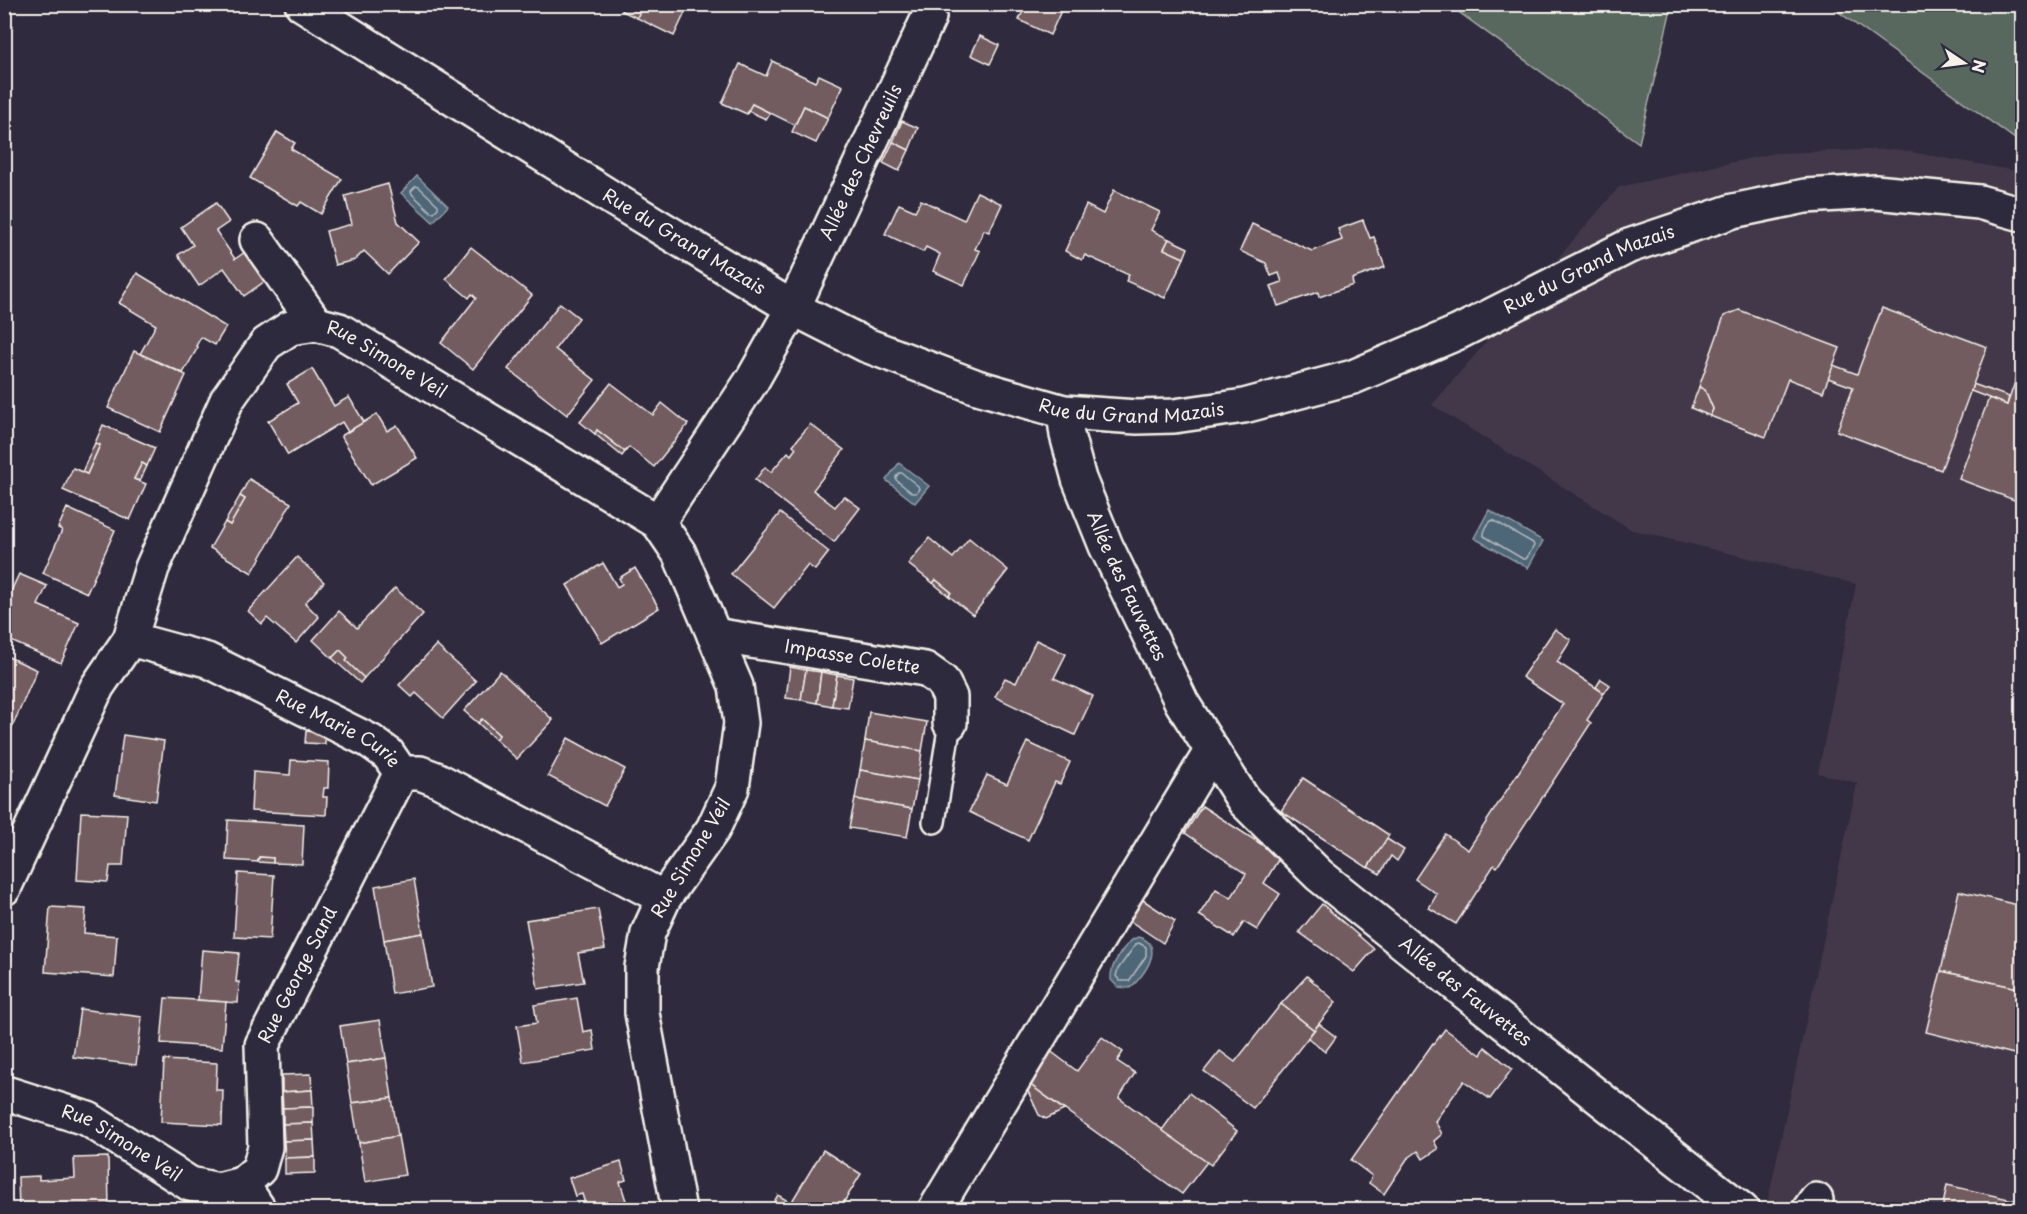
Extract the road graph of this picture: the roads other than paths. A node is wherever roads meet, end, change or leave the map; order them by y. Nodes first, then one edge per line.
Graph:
1 (302, 4) edge
2 (929, 17) dead end
3 (2022, 214) edge
4 (257, 240) dead end
5 (793, 308) junction
6 (316, 324) junction
7 (1064, 412) junction
8 (658, 522) junction
9 (714, 636) junction
10 (130, 639) junction
11 (950, 723) joint
12 (1212, 750) junction
13 (401, 773) junction
14 (934, 822) dead end
15 (4, 888) edge
16 (664, 898) junction
17 (6, 1092) edge
18 (250, 1197) edge
19 (679, 1209) edge
20 (935, 1209) edge
21 (1742, 1209) edge

1 - 5 street, Rue du Grand Mazais
2 - 5 street, Allée des Chevreuils
3 - 7 street, Rue du Grand Mazais
4 - 6 street
5 - 7 street, Rue du Grand Mazais
5 - 8 street
6 - 8 street, Rue Simone Veil
6 - 10 street, Rue Simone Veil
7 - 12 street, Allée des Fauvettes
8 - 9 street, Rue Simone Veil
9 - 11 street, Impasse Colette
9 - 16 street, Rue Simone Veil
10 - 13 street, Rue Marie Curie
10 - 15 street, Rue Simone Veil
11 - 14 lane
12 - 20 street
12 - 21 street, Allée des Fauvettes
13 - 16 street, Rue Marie Curie
13 - 18 street, Rue George Sand
16 - 19 street, Rue Simone Veil
17 - 18 street, Rue Simone Veil

